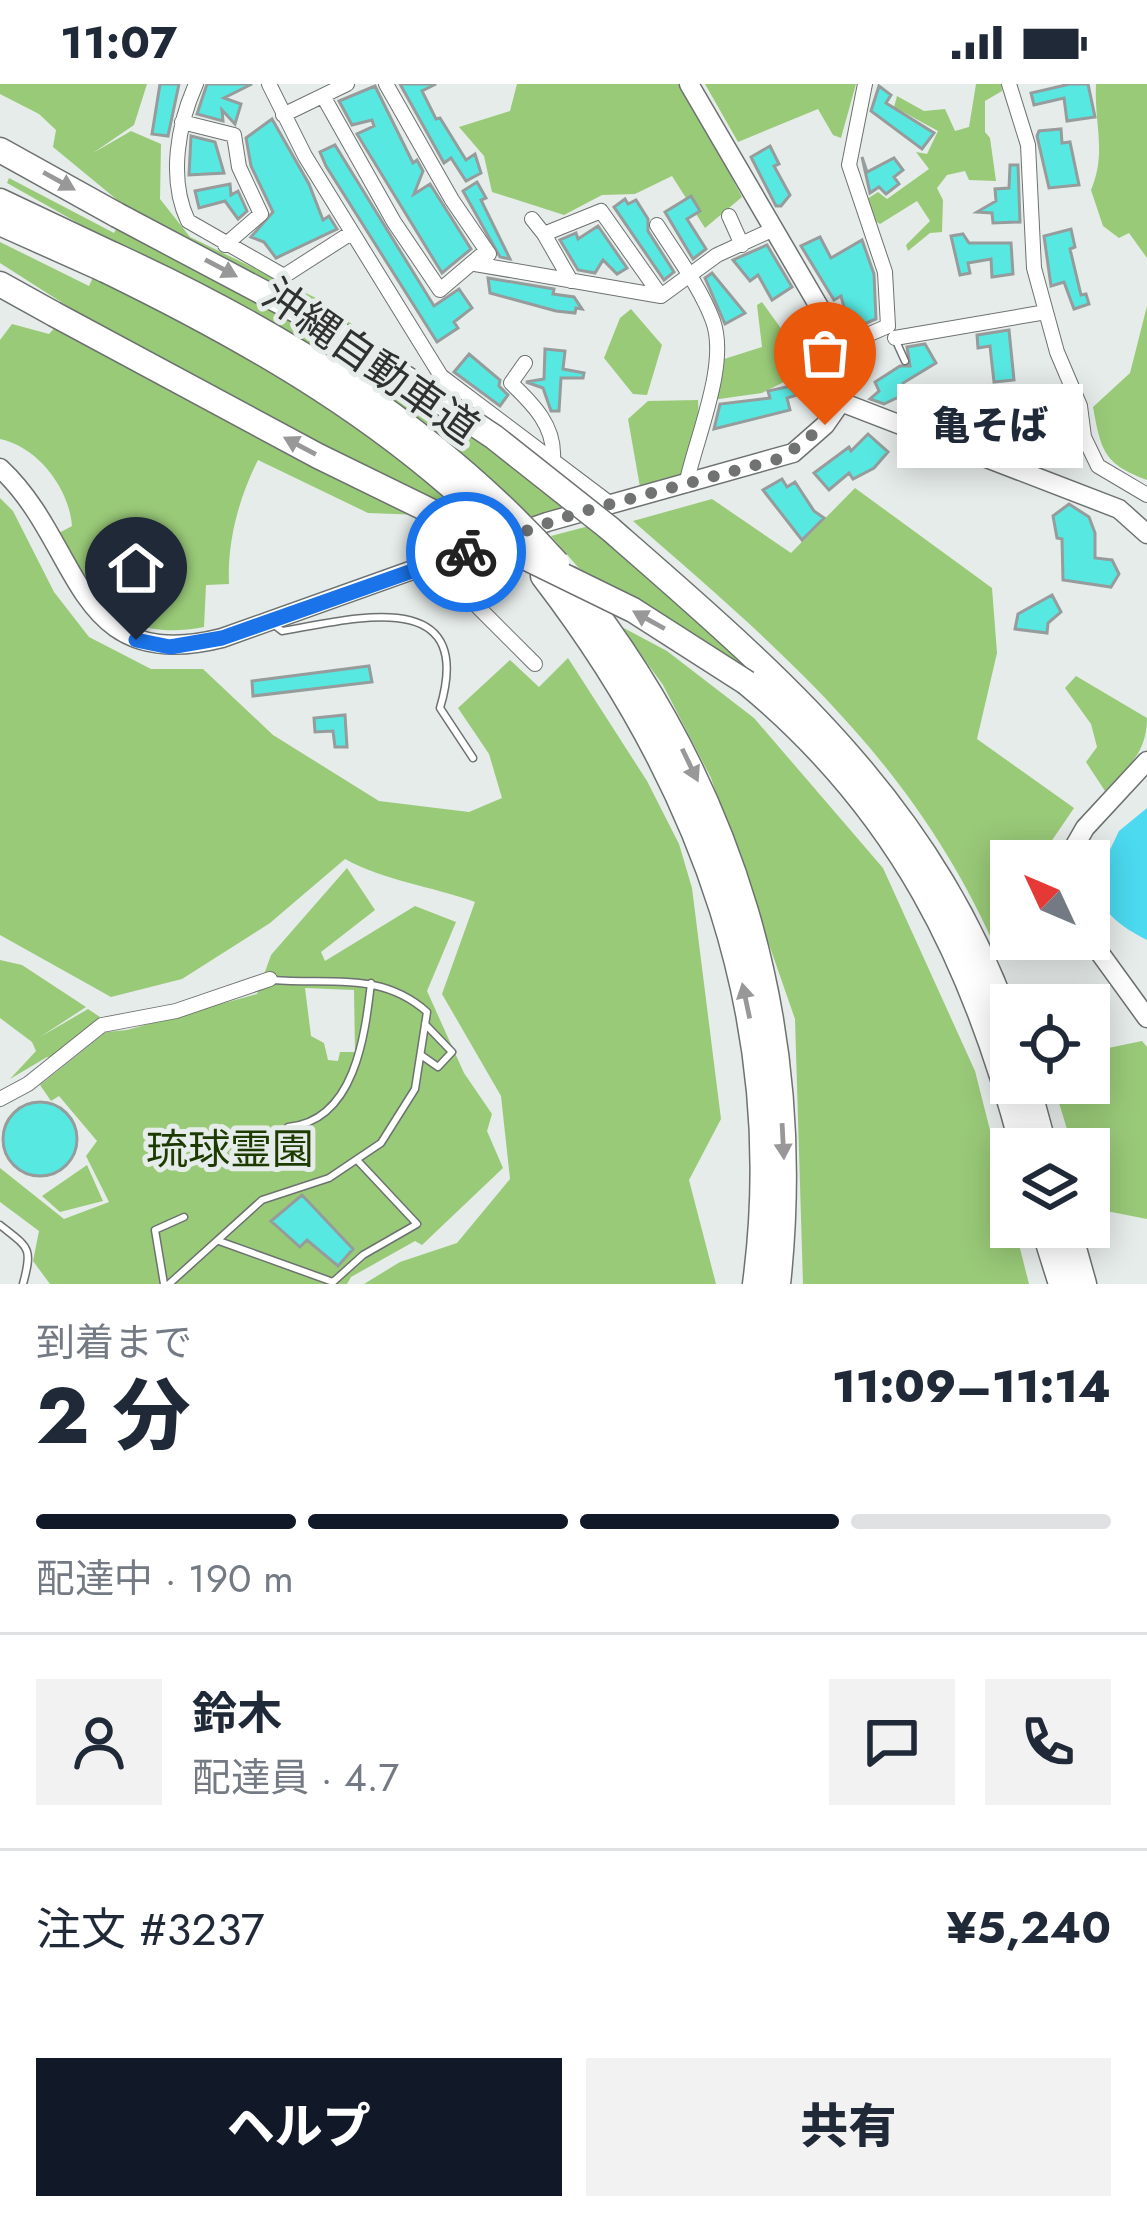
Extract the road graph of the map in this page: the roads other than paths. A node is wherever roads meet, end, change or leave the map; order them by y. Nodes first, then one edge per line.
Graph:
1 (196, 84) edge
2 (269, 84) edge
3 (347, 84) edge
4 (386, 84) edge
5 (689, 84) edge
6 (865, 84) edge
7 (1009, 84) edge
8 (323, 96) junction
9 (283, 116) junction
10 (182, 122) junction
11 (0, 150) edge
12 (0, 201) edge
13 (729, 216) dead end
14 (532, 219) dead end
15 (0, 223) edge
16 (657, 225) dead end
17 (774, 229) junction
18 (351, 233) junction
19 (544, 234) junction
20 (742, 244) junction
21 (225, 245) junction
22 (486, 251) junction
23 (557, 256) junction
24 (109, 263) junction
25 (475, 264) junction
26 (499, 268) junction
27 (547, 276) junction
28 (689, 278) junction
29 (571, 281) junction
30 (0, 284) edge
31 (661, 296) junction
32 (1046, 312) junction
33 (891, 332) junction
34 (842, 346) junction
35 (905, 361) dead end
36 (525, 363) dead end
37 (842, 402) junction
38 (553, 458) junction
39 (0, 468) edge
40 (686, 484) junction
41 (1147, 494) edge
42 (610, 516) junction
43 (1147, 534) edge
44 (465, 552) junction
45 (550, 570) junction
46 (271, 621) junction
47 (535, 664) dead end
48 (473, 758) dead end
49 (1147, 761) edge
50 (1078, 840) edge
51 (1105, 960) edge
52 (270, 979) joint
53 (371, 983) junction
54 (994, 984) edge
55 (1147, 1018) edge
56 (425, 1024) junction
57 (422, 1054) junction
58 (2, 1094) edge
59 (1017, 1128) edge
60 (272, 1155) dead end
61 (358, 1161) junction
62 (184, 1217) dead end
63 (0, 1225) edge
64 (219, 1241) junction
65 (1050, 1248) edge
66 (1074, 1248) edge
67 (23, 1284) edge
68 (166, 1284) edge
69 (755, 1284) edge
70 (778, 1284) edge
71 (1061, 1284) edge
72 (1084, 1284) edge

1 - 10 street
2 - 9 street
3 - 8 street
4 - 22 street
5 - 17 main road
6 - 33 street
7 - 32 street
8 - 9 street
8 - 25 street
9 - 18 street
10 - 21 street
10 - 21 street
11 -> 42 highway, bridge
12 - 24 highway, 沖縄自動車道
13 - 20 street
14 - 19 street
15 - 24 highway, 沖縄自動車道
16 - 28 street
17 - 20 street
17 - 34 main road
18 - 21 street
18 - 38 street
19 - 23 street
19 - 31 street
20 - 28 street
22 - 25 street
22 - 26 street
23 - 27 street
23 - 29 street
24 - 45 highway, 沖縄自動車道, bridge
25 - 26 street
26 - 27 street
27 - 29 street
28 - 31 street
28 - 40 street
29 - 31 street
59 -> 30 highway, bridge
32 - 33 street
32 - 41 street
33 - 34 street
33 - 35 lane
34 - 37 main road
36 - 38 street
37 - 40 main road
37 - 43 main road
38 - 42 street
39 - 46 main road
40 - 42 main road
42 - 44 main road
42 - 54 highway
44 - 46 main road
44 - 47 street
69 -> 45 highway, 沖縄自動車道
45 -> 70 highway, 沖縄自動車道
46 - 48 lane
49 - 50 main road
51 - 55 main road
52 - 53 lane
52 - 58 street
53 - 56 lane
53 - 60 lane
56 - 57 lane
56 - 57 lane
57 - 61 lane
61 - 64 lane
61 - 64 lane
62 - 68 lane
63 - 67 lane
64 - 68 lane
65 - 71 highway
66 - 72 highway

